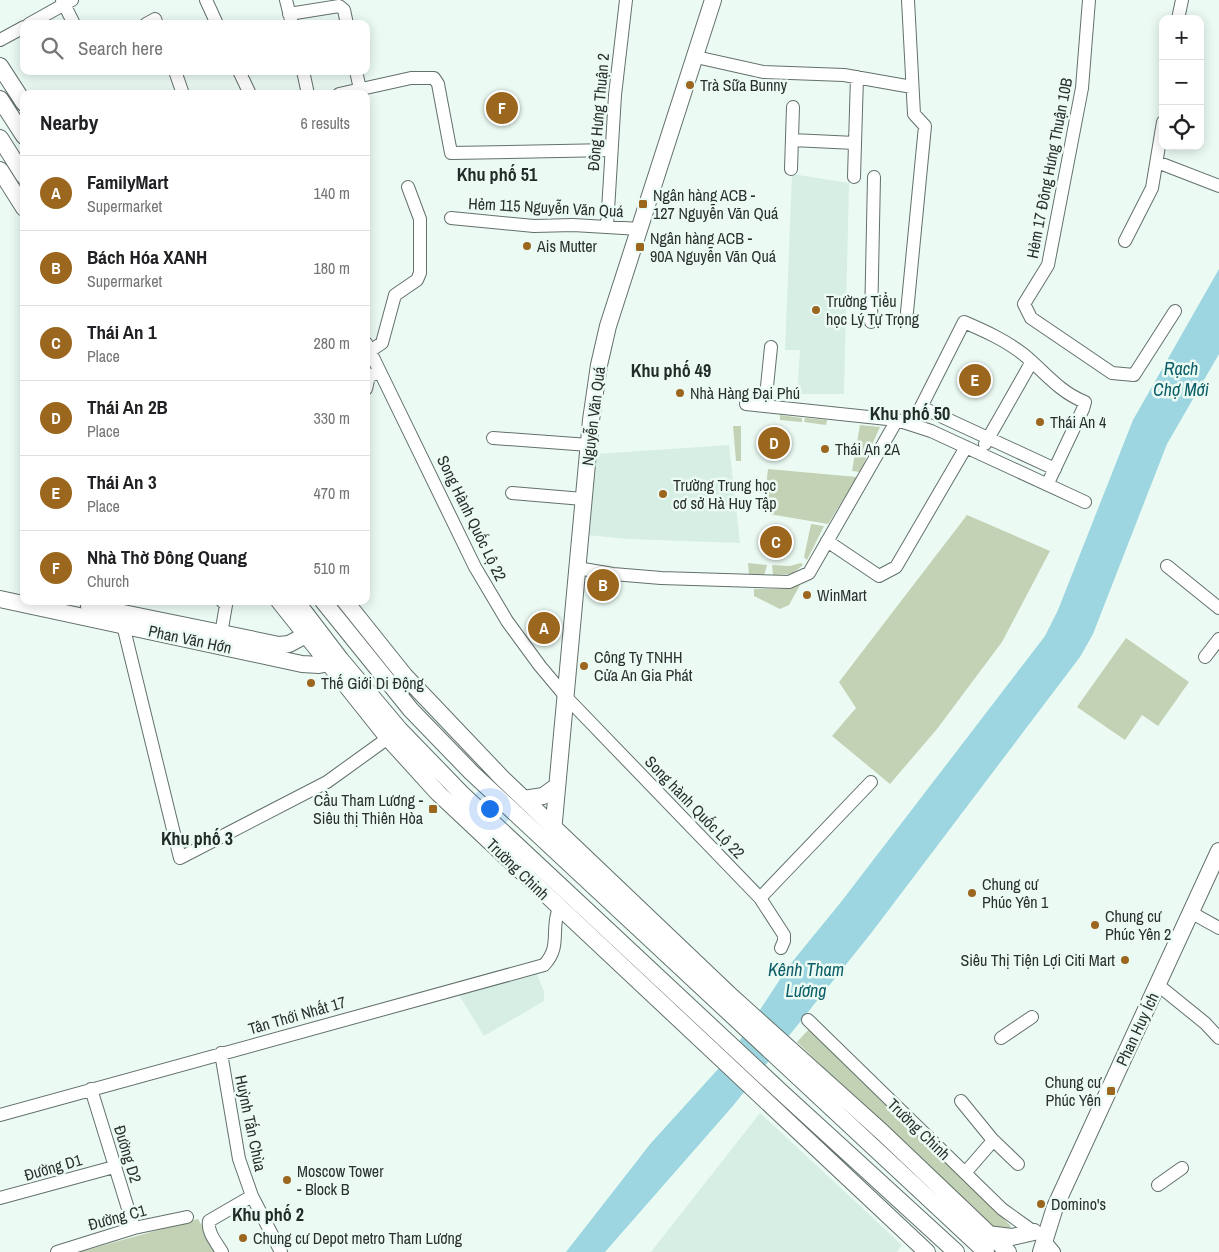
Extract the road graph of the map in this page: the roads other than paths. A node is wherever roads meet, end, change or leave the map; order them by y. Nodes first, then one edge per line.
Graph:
1 (206, 0) edge
2 (286, 0) edge
3 (626, 0) edge
4 (713, 0) edge
5 (908, 0) edge
6 (1089, 0) edge
7 (1182, 0) edge
8 (66, 1) edge
9 (1179, 15) edge
10 (291, 19) edge
11 (35, 20) edge
12 (73, 20) edge
13 (215, 20) edge
14 (346, 20) edge
15 (20, 29) edge
16 (0, 40) edge
17 (696, 57) junction
18 (0, 66) edge
19 (176, 75) edge
20 (241, 75) edge
21 (304, 75) edge
22 (357, 75) edge
23 (857, 77) junction
24 (912, 87) junction
25 (360, 89) junction
26 (182, 90) edge
27 (248, 90) edge
28 (307, 90) edge
29 (356, 90) edge
30 (20, 97) edge
31 (0, 99) edge
32 (793, 107) dead end
33 (20, 130) edge
34 (0, 138) edge
35 (792, 140) junction
36 (855, 143) junction
37 (1159, 149) edge
38 (611, 150) junction
39 (1157, 162) junction
40 (791, 168) dead end
41 (0, 170) edge
42 (20, 170) edge
43 (854, 177) dead end
44 (874, 177) dead end
45 (1219, 186) edge
46 (408, 187) dead end
47 (20, 202) edge
48 (452, 218) dead end
49 (606, 227) junction
50 (640, 229) junction
51 (1125, 242) dead end
52 (907, 312) dead end
53 (1175, 312) dead end
54 (871, 322) dead end
55 (370, 346) edge
56 (771, 347) dead end
57 (370, 351) edge
58 (1031, 363) junction
59 (380, 372) junction
60 (370, 376) edge
61 (746, 404) dead end
62 (765, 406) junction
63 (897, 420) junction
64 (493, 438) dead end
65 (988, 438) junction
66 (588, 445) junction
67 (966, 447) junction
68 (980, 453) junction
69 (1055, 469) junction
70 (1048, 484) junction
71 (512, 493) dead end
72 (583, 499) junction
73 (1085, 502) dead end
74 (827, 541) junction
75 (1167, 566) dead end
76 (577, 568) junction
77 (0, 588) edge
78 (20, 592) edge
79 (0, 599) edge
80 (20, 602) edge
81 (43, 605) edge
82 (84, 605) edge
83 (226, 605) edge
84 (283, 605) edge
85 (298, 605) edge
86 (326, 605) edge
87 (344, 605) edge
88 (348, 605) edge
89 (1219, 608) edge
90 (334, 616) junction
91 (123, 625) junction
92 (312, 632) junction
93 (221, 634) junction
94 (371, 636) junction
95 (1219, 639) edge
96 (358, 647) junction
97 (1205, 657) dead end
98 (335, 662) junction
99 (566, 697) junction
100 (394, 734) junction
101 (871, 782) dead end
102 (557, 786) junction
103 (524, 799) junction
104 (554, 826) junction
105 (553, 847) junction
106 (1219, 851) edge
107 (760, 898) junction
108 (559, 908) junction
109 (1192, 913) junction
110 (1219, 928) edge
111 (781, 948) dead end
112 (1158, 985) junction
113 (726, 1002) junction
114 (1032, 1017) dead end
115 (808, 1020) dead end
116 (1001, 1038) dead end
117 (1219, 1038) edge
118 (220, 1053) junction
119 (800, 1069) junction
120 (92, 1089) junction
121 (961, 1101) dead end
122 (0, 1115) edge
123 (882, 1132) junction
124 (992, 1139) junction
125 (870, 1145) junction
126 (855, 1160) junction
127 (1018, 1164) dead end
128 (114, 1166) junction
129 (1182, 1168) dead end
130 (843, 1172) junction
131 (965, 1173) junction
132 (1158, 1185) dead end
133 (252, 1196) junction
134 (0, 1198) edge
135 (187, 1217) dead end
136 (956, 1225) junction
137 (134, 1228) junction
138 (990, 1234) junction
139 (1044, 1244) edge
140 (62, 1251) edge
141 (222, 1252) edge
142 (281, 1252) edge
143 (927, 1252) edge
144 (956, 1252) edge
145 (986, 1252) edge
146 (1008, 1252) edge
147 (1018, 1252) edge

1 - 13 street
2 - 10 street
3 - 38 street, Đông Hưng Thuận 2
4 - 17 main road, Nguyễn Văn Quá
5 - 24 street
6 - 53 street, Hẻm 17 Đông Hưng Thuận 10B
7 - 9 street
8 - 11 street
8 - 12 street
10 - 14 street
15 - 16 street
17 - 23 street
17 - 50 main road, Nguyễn Văn Quá
18 - 30 main road
19 - 26 street
20 - 27 street
21 - 28 street
22 - 25 street
23 - 24 street
23 - 36 street
24 - 52 street
25 - 29 street
25 - 38 street
31 - 33 main road
32 - 35 street
34 - 42 main road
35 - 36 street
35 - 40 street
36 - 43 street
37 - 39 street
38 - 49 street, Đông Hưng Thuận 2
39 - 45 street
39 - 51 street
41 - 47 main road
44 - 54 street
46 - 55 street
48 - 49 street, Hẻm 115 Nguyễn Văn Quá
49 - 50 street, Hẻm 115 Nguyễn Văn Quá
50 - 66 main road, Nguyễn Văn Quá
56 - 62 street
57 - 59 street, Song Hành Quốc Lộ 22
58 - 65 street
58 - 65 street
58 - 69 street
59 - 60 street
59 - 99 street, Song Hành Quốc Lộ 22
61 - 62 street
62 - 63 street
63 - 67 street
63 - 74 street
64 - 66 street
65 - 68 street
65 - 69 street
66 - 72 main road, Nguyễn Văn Quá
67 - 68 street
67 - 74 street
68 - 70 street
69 - 70 street
70 - 73 street
71 - 72 street
72 - 76 main road, Nguyễn Văn Quá
74 - 76 street
75 - 89 street
76 - 99 main road, Nguyễn Văn Quá
77 - 78 main road
79 - 80 main road, Phan Văn Hớn
81 - 91 main road, Phan Văn Hớn
82 - 93 main road, Phan Văn Hớn
83 - 93 street
84 - 92 main road, Trường Chinh
85 - 92 main road, Trường Chinh
86 - 90 main road
87 - 90 main road, Phan Văn Hớn
88 - 94 main road
90 - 92 main road, Phan Văn Hớn
90 - 96 main road
91 - 98 main road, Phan Văn Hớn
91 - 100 street
92 - 93 main road, Phan Văn Hớn
92 - 98 main road, Trường Chinh
94 - 96 main road
94 - 103 main road
95 - 97 street
96 - 98 main road
96 - 105 main road
98 - 100 main road, Trường Chinh
99 - 102 main road, Nguyễn Văn Quá
99 - 107 street, Song hành Quốc Lộ 22
100 - 108 main road, Trường Chinh
100 - 126 main road, Trường Chinh
101 - 107 street
102 - 103 main road
102 - 104 main road, Nguyễn Văn Quá
103 - 104 main road
104 - 105 main road, Nguyễn Văn Quá
104 - 113 main road
105 - 113 main road
106 - 109 main road, Phan Huy Ích
107 - 111 street, Song hành Quốc Lộ 22
108 - 118 street, Tân Thới Nhất 17
108 - 130 main road, Trường Chinh
109 - 110 street
109 - 112 main road, Phan Huy Ích
112 - 117 street
112 - 139 main road, Phan Huy Ích
113 - 119 main road
114 - 116 street
115 - 131 street, Trường Chinh
118 - 120 street, Tân Thới Nhất 17
118 - 133 street, Huỳnh Tấn Chùa
119 - 123 main road, Trường Chinh
119 - 125 main road
120 - 122 street, Tân Thới Nhất 17
120 - 128 street, Đường D2
121 - 124 street
123 - 125 main road
123 - 138 main road, Trường Chinh
124 - 127 street
124 - 131 street
125 - 136 main road
126 - 130 main road
126 - 144 main road
128 - 134 street, Đường D1
128 - 137 street, Đường D2
129 - 132 street
130 - 143 main road
131 - 139 street, Trường Chinh
133 - 141 street
133 - 142 street, Huỳnh Tấn Chùa
135 - 137 street, Đường C1
136 - 138 main road
136 - 145 main road
137 - 140 street, Đường C1
138 - 139 main road
138 - 146 main road, Trường Chinh
139 - 147 main road

